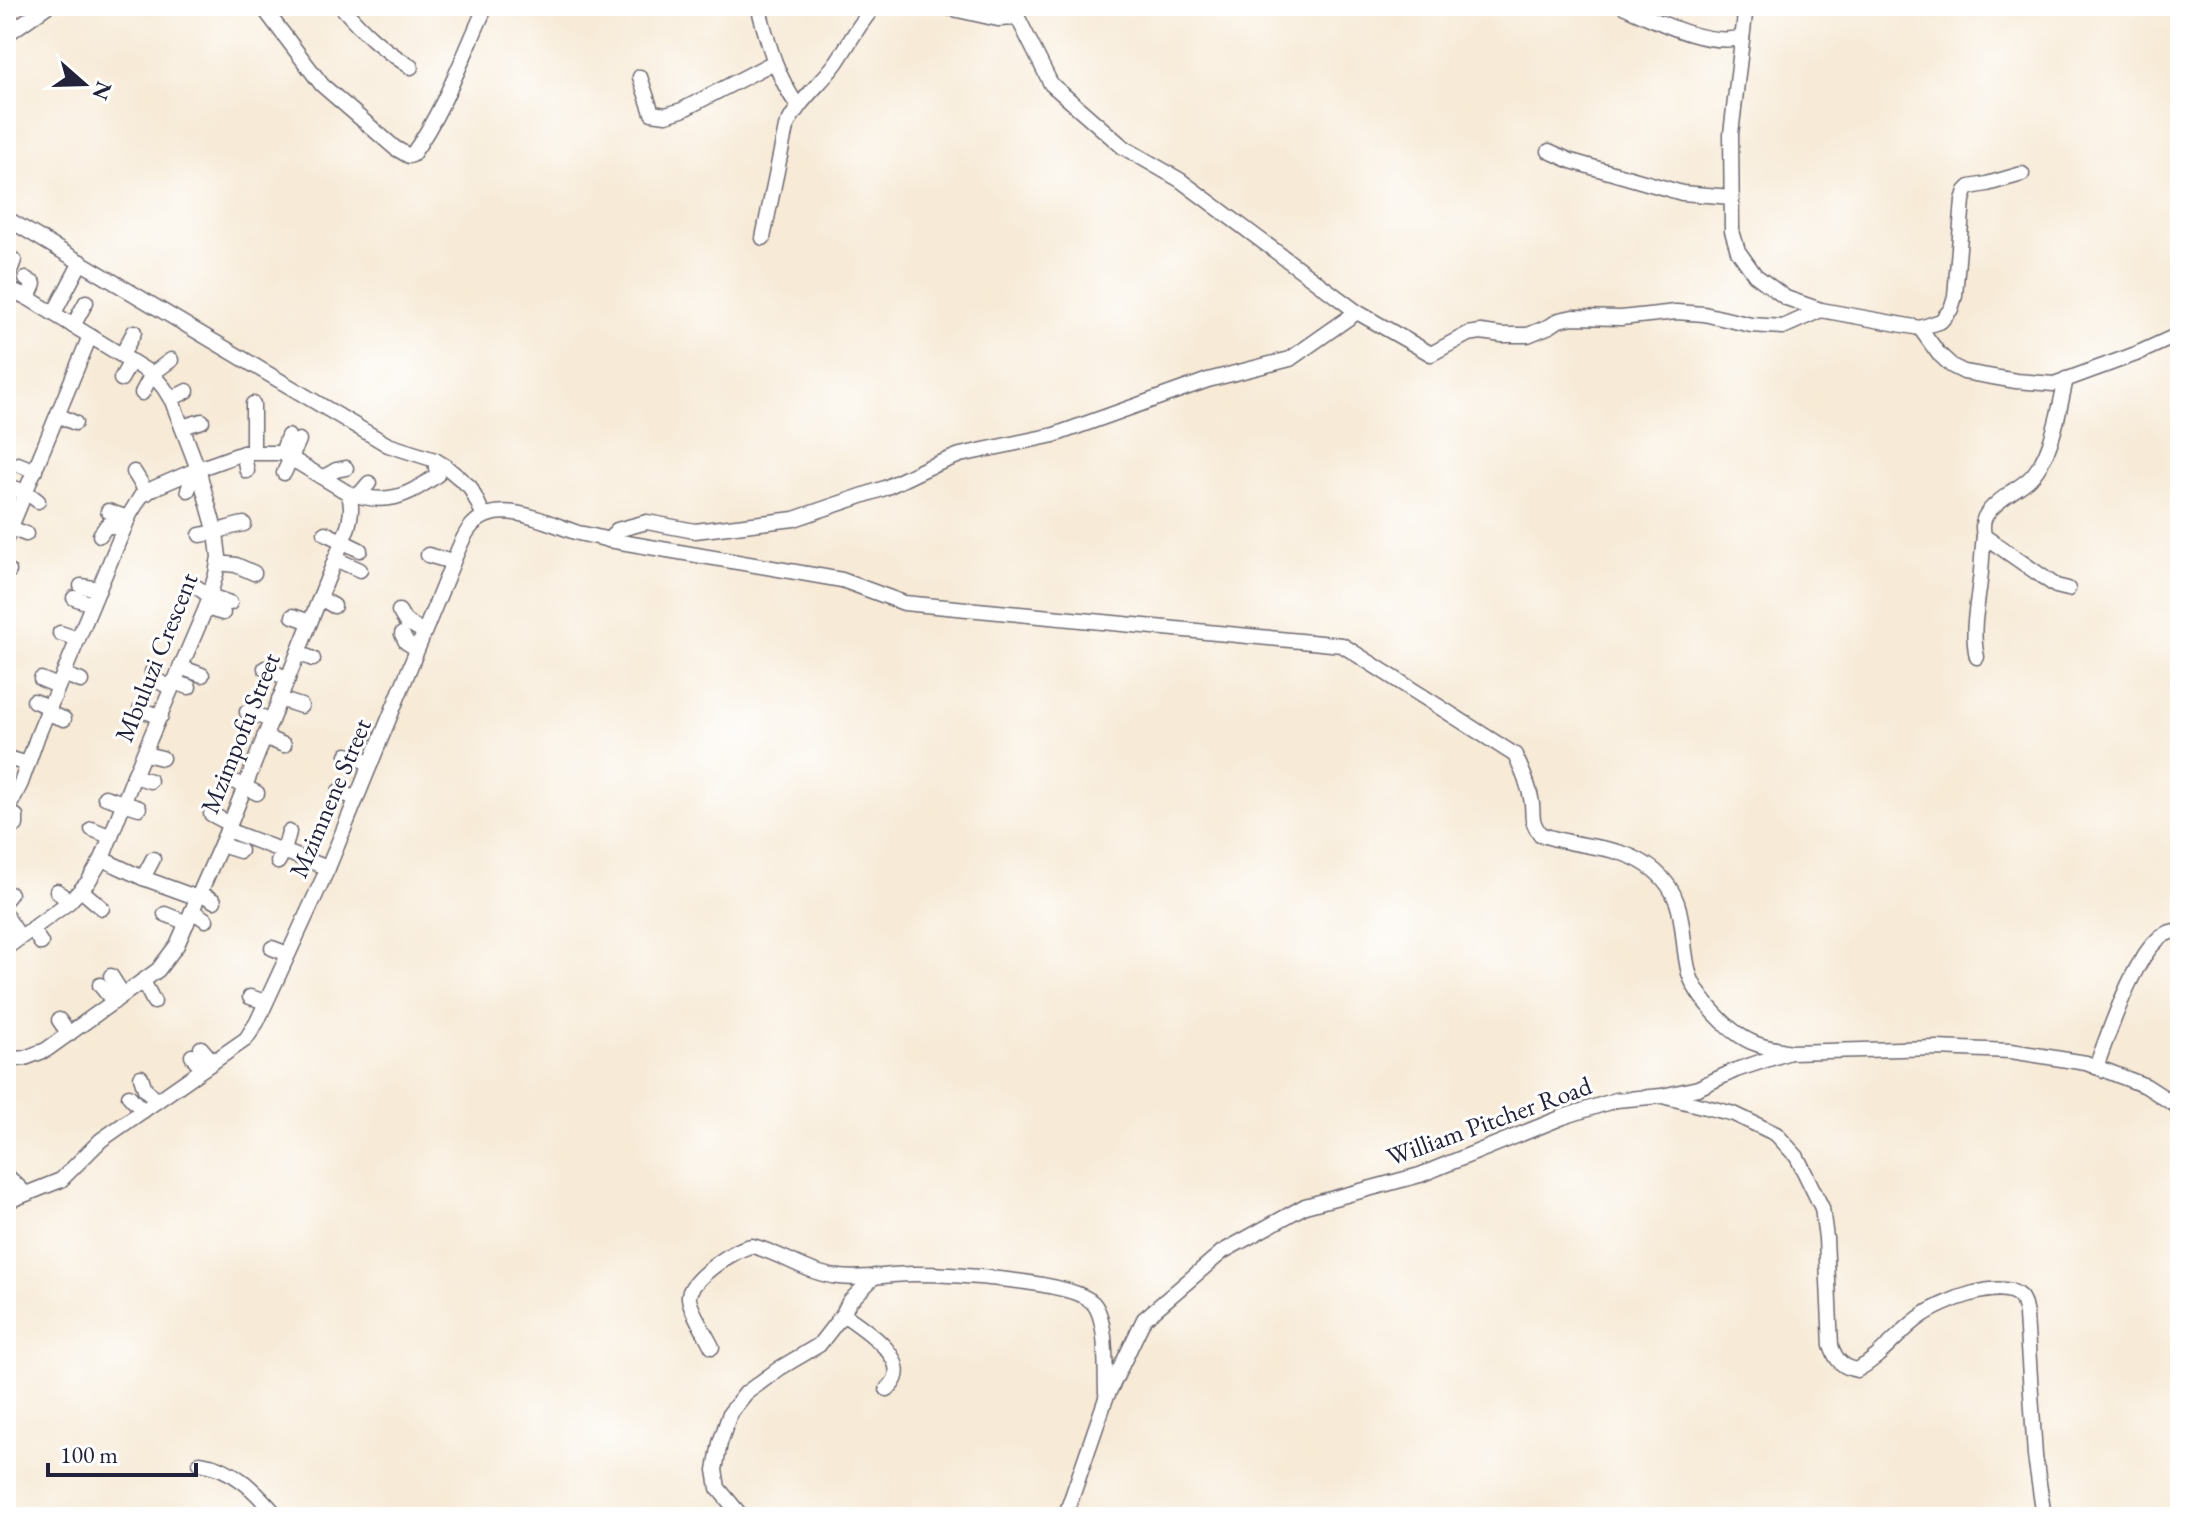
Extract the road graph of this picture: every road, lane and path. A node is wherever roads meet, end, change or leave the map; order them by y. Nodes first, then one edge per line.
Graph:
1 (47, 6) edge
2 (262, 6) edge
3 (341, 6) edge
4 (486, 6) edge
5 (758, 6) edge
6 (875, 6) edge
7 (940, 6) edge
8 (1623, 6) edge
9 (1746, 6) edge
10 (1015, 12) edge
11 (6, 35) edge
12 (1742, 37) junction
13 (774, 62) junction
14 (411, 67) dead end
15 (640, 77) dead end
16 (798, 106) junction
17 (1549, 151) dead end
18 (2022, 174) dead end
19 (1732, 197) junction
20 (6, 218) edge
21 (763, 238) dead end
22 (14, 260) dead end
23 (81, 262) junction
24 (26, 279) dead end
25 (6, 285) edge
26 (28, 298) junction
27 (1786, 298) junction
28 (86, 302) dead end
29 (1821, 310) junction
30 (1357, 312) junction
31 (54, 313) junction
32 (73, 326) junction
33 (1783, 327) junction
34 (1920, 328) junction
35 (134, 332) dead end
36 (2180, 334) edge
37 (90, 336) junction
38 (126, 358) junction
39 (171, 360) dead end
40 (152, 374) junction
41 (121, 379) dead end
42 (2066, 379) junction
43 (187, 391) dead end
44 (142, 393) dead end
45 (171, 399) junction
46 (253, 404) dead end
47 (202, 421) dead end
48 (180, 437) junction
49 (293, 438) dead end
50 (248, 453) junction
51 (287, 456) junction
52 (435, 460) junction
53 (18, 464) dead end
54 (346, 468) dead end
55 (35, 471) junction
56 (247, 471) dead end
57 (134, 472) dead end
58 (199, 472) junction
59 (284, 473) dead end
60 (369, 483) dead end
61 (8, 486) dead end
62 (188, 490) dead end
63 (340, 490) junction
64 (147, 493) junction
65 (32, 496) junction
66 (108, 511) dead end
67 (484, 516) junction
68 (244, 524) dead end
69 (128, 529) junction
70 (8, 533) edge
71 (216, 533) junction
72 (325, 533) dead end
73 (26, 534) dead end
74 (100, 535) dead end
75 (200, 535) dead end
76 (1984, 536) junction
77 (609, 540) junction
78 (342, 542) junction
79 (360, 550) dead end
80 (428, 555) dead end
81 (335, 559) junction
82 (452, 562) junction
83 (218, 563) junction
84 (360, 570) dead end
85 (254, 573) dead end
86 (195, 586) dead end
87 (99, 589) junction
88 (2068, 589) dead end
89 (320, 598) junction
90 (208, 602) junction
91 (92, 604) junction
92 (334, 606) dead end
93 (227, 608) dead end
94 (399, 611) dead end
95 (293, 616) dead end
96 (310, 622) junction
97 (424, 632) junction
98 (60, 633) dead end
99 (402, 634) dead end
100 (78, 639) junction
101 (417, 649) junction
102 (298, 653) junction
103 (1977, 657) dead end
104 (313, 659) dead end
105 (180, 667) junction
106 (265, 668) dead end
107 (152, 672) dead end
108 (70, 674) junction
109 (202, 675) dead end
110 (41, 679) dead end
111 (288, 679) junction
112 (172, 685) junction
113 (189, 687) dead end
114 (279, 699) junction
115 (34, 701) dead end
116 (301, 706) dead end
117 (48, 710) junction
118 (140, 710) dead end
119 (247, 712) dead end
120 (161, 716) junction
121 (64, 719) dead end
122 (271, 720) junction
123 (264, 737) junction
124 (284, 745) dead end
125 (154, 746) junction
126 (347, 755) dead end
127 (162, 758) dead end
128 (11, 759) dead end
129 (371, 763) junction
130 (28, 764) junction
131 (264, 773) dead end
132 (134, 776) junction
133 (150, 781) dead end
134 (246, 784) junction
135 (339, 791) dead end
136 (105, 797) dead end
137 (356, 799) junction
138 (132, 806) junction
139 (12, 809) edge
140 (211, 814) dead end
141 (16, 825) dead end
142 (229, 827) junction
143 (92, 829) dead end
144 (289, 832) dead end
145 (111, 837) junction
146 (221, 845) junction
147 (240, 851) dead end
148 (281, 857) junction
149 (102, 859) junction
150 (153, 859) dead end
151 (328, 868) junction
152 (143, 878) junction
153 (81, 890) junction
154 (57, 891) dead end
155 (214, 901) dead end
156 (69, 902) junction
157 (194, 906) junction
158 (102, 908) dead end
159 (165, 914) dead end
160 (6, 916) edge
161 (206, 920) dead end
162 (2180, 930) edge
163 (26, 933) junction
164 (41, 943) dead end
165 (6, 948) edge
166 (272, 948) dead end
167 (288, 954) junction
168 (105, 981) dead end
169 (143, 981) junction
170 (118, 998) junction
171 (154, 1002) dead end
172 (59, 1020) dead end
173 (69, 1034) junction
174 (196, 1052) dead end
175 (1790, 1052) junction
176 (6, 1060) edge
177 (208, 1066) junction
178 (2096, 1067) junction
179 (141, 1077) dead end
180 (129, 1096) dead end
181 (1662, 1096) junction
182 (157, 1101) junction
183 (2180, 1108) edge
184 (143, 1111) junction
185 (6, 1175) edge
186 (25, 1193) junction
187 (6, 1202) edge
188 (875, 1276) junction
189 (843, 1314) junction
190 (712, 1347) dead end
191 (887, 1389) dead end
192 (1106, 1398) junction
193 (200, 1463) dead end
194 (278, 1517) edge
195 (742, 1517) edge
196 (1065, 1517) edge
197 (2044, 1517) edge

1 - 11 street
2 - 4 street
3 - 14 street
5 - 13 street
6 - 16 street
7 - 10 street
8 - 12 street
9 - 12 street
10 - 30 street
12 - 19 street
13 - 15 street
13 - 16 street
16 - 21 street
17 - 19 street
18 - 34 street
19 - 27 street
20 - 23 street
22 - 25 street
23 - 31 street
23 - 52 street
24 - 26 street
25 - 26 street, Mbuluzi Crescent
26 - 31 street, Mbuluzi Crescent
27 - 29 street
27 - 33 street
28 - 32 street
29 - 33 street
29 - 34 street
30 - 33 street
30 - 77 street
31 - 32 street, Mbuluzi Crescent
32 - 37 street, Mbuluzi Crescent
34 - 42 street
35 - 38 street
36 - 42 street
37 - 38 street, Mbuluzi Crescent
37 - 55 street
38 - 40 street, Mbuluzi Crescent
38 - 41 street
39 - 40 street
40 - 44 street
40 - 45 street, Mbuluzi Crescent
42 - 76 street
43 - 45 street
45 - 48 street, Mbuluzi Crescent
46 - 50 street
47 - 48 street
48 - 58 street, Mbuluzi Crescent
49 - 51 street
50 - 51 street
50 - 56 street
50 - 58 street
51 - 59 street
51 - 63 street
52 - 63 street
52 - 67 street
53 - 55 street
54 - 63 street
55 - 65 street
57 - 64 street
58 - 62 street
58 - 64 street
58 - 71 street, Mbuluzi Crescent
60 - 63 street
61 - 65 street
63 - 78 street, Mzimpofu Street
64 - 69 street
65 - 70 street
66 - 69 street
67 - 77 street
67 - 82 street, Mzimnene Street
68 - 71 street
69 - 74 street
69 - 87 street
70 - 73 street
71 - 75 street
71 - 83 street, Mbuluzi Crescent
72 - 78 street
76 - 88 street
76 - 103 street
77 - 175 street
78 - 79 street
78 - 81 street, Mzimpofu Street
80 - 82 street
81 - 84 street
81 - 89 street, Mzimpofu Street
82 - 97 street, Mzimnene Street
83 - 85 street
83 - 90 street, Mbuluzi Crescent
86 - 90 street
87 - 91 street
87 - 91 street
89 - 92 street
89 - 96 street, Mzimpofu Street
90 - 93 street
90 - 105 street, Mbuluzi Crescent
91 - 100 street
94 - 97 street
95 - 96 street
96 - 102 street, Mzimpofu Street
97 - 101 street, Mzimnene Street
98 - 100 street
99 - 101 street
100 - 108 street
101 - 129 street, Mzimnene Street
102 - 104 street
102 - 111 street, Mzimpofu Street
105 - 109 street
105 - 112 street, Mbuluzi Crescent
106 - 111 street
107 - 112 street
108 - 110 street
108 - 117 street
111 - 114 street, Mzimpofu Street
112 - 113 street
112 - 120 street, Mbuluzi Crescent
114 - 116 street
114 - 122 street, Mzimpofu Street
115 - 117 street
117 - 121 street
117 - 130 street
118 - 120 street
119 - 122 street
120 - 125 street, Mbuluzi Crescent
122 - 123 street, Mzimpofu Street
123 - 124 street
123 - 134 street, Mzimpofu Street
125 - 127 street
125 - 132 street, Mbuluzi Crescent
126 - 129 street
128 - 130 street
129 - 137 street, Mzimnene Street
130 - 139 street
131 - 134 street
132 - 133 street
132 - 138 street, Mbuluzi Crescent
134 - 142 street, Mzimpofu Street
135 - 137 street
136 - 138 street
137 - 151 street, Mzimnene Street
138 - 145 street, Mbuluzi Crescent
139 - 141 street
140 - 142 street
142 - 146 street, Mzimpofu Street
142 - 148 street
143 - 145 street
144 - 148 street
145 - 149 street, Mbuluzi Crescent
146 - 147 street
146 - 157 street, Mzimpofu Street
148 - 151 street
149 - 152 street
149 - 153 street, Mbuluzi Crescent
150 - 152 street
151 - 167 street, Mzimnene Street
152 - 157 street
153 - 156 street, Mbuluzi Crescent
153 - 158 street
154 - 156 street
155 - 157 street
156 - 163 street, Mbuluzi Crescent
157 - 159 street
157 - 161 street
157 - 169 street, Mzimpofu Street
160 - 163 street
162 - 178 street
163 - 164 street
163 - 165 street, Mbuluzi Crescent
166 - 167 street
167 - 177 street, Mzimnene Street
168 - 170 street
169 - 170 street, Mzimpofu Street
169 - 171 street
170 - 173 street, Mzimpofu Street
172 - 173 street
173 - 176 street, Mzimpofu Street
174 - 177 street
175 - 178 street, William Pitcher Road
175 - 181 street, William Pitcher Road
177 - 182 street, Mzimnene Street
178 - 183 street, William Pitcher Road
179 - 182 street
180 - 184 street
181 - 192 street, William Pitcher Road
181 - 197 street
182 - 184 street, Mzimnene Street
184 - 186 street, Mzimnene Street
185 - 186 street
186 - 187 street, Mzimnene Street
188 - 189 street
188 - 190 street
188 - 192 street
189 - 191 street
189 - 195 street
192 - 196 street, William Pitcher Road
193 - 194 street

